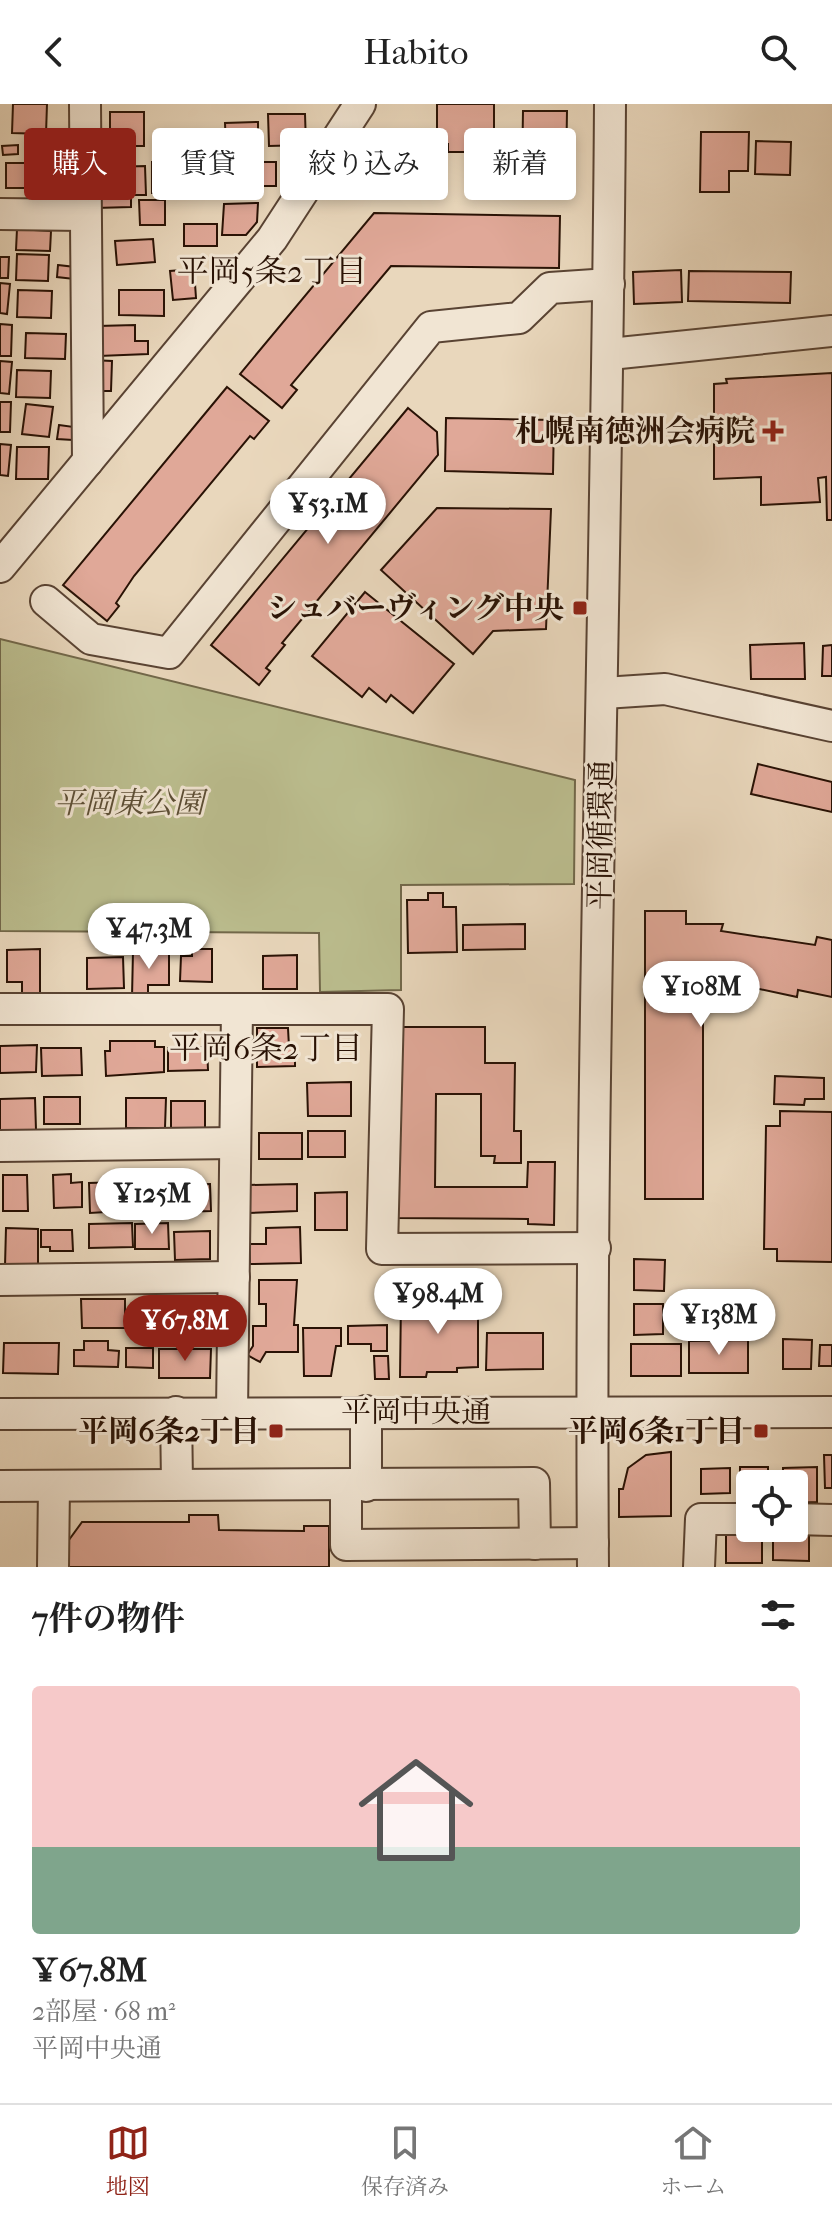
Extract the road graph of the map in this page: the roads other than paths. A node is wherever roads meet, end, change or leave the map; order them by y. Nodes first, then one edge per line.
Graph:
1 (85, 104) edge
2 (360, 104) edge
3 (610, 104) edge
4 (0, 214) edge
5 (84, 215) junction
6 (609, 284) junction
7 (832, 331) edge
8 (610, 354) junction
9 (88, 461) junction
10 (0, 567) edge
11 (46, 601) dead end
12 (604, 693) junction
13 (832, 726) edge
14 (0, 1009) edge
15 (237, 1009) junction
16 (235, 1143) junction
17 (0, 1146) edge
18 (595, 1248) junction
19 (234, 1277) junction
20 (0, 1280) edge
21 (366, 1411) junction
22 (176, 1412) junction
23 (232, 1412) junction
24 (832, 1412) edge
25 (593, 1413) junction
26 (0, 1414) edge
27 (177, 1483) junction
28 (356, 1485) junction
29 (0, 1486) edge
30 (54, 1486) junction
31 (736, 1519) edge
32 (808, 1519) edge
33 (832, 1520) edge
34 (535, 1544) junction
35 (593, 1555) edge
36 (402, 1556) edge
37 (53, 1567) edge
38 (699, 1567) edge

1 - 5 street
2 - 9 street
3 - 6 street, 平岡循環通
4 - 5 street
5 - 9 street
6 - 8 street, 平岡循環通
6 - 11 street
7 - 8 street
8 - 12 street, 平岡循環通
9 - 10 street
12 - 13 street
12 - 18 street, 平岡循環通
14 - 15 street
15 - 16 street
15 - 18 street
16 - 17 street
16 - 19 street
18 - 25 street, 平岡循環通
19 - 20 street
19 - 23 street
21 - 23 street, 平岡中央通
21 - 25 street, 平岡中央通
21 - 28 street
22 - 23 street, 平岡中央通
22 - 26 street, 平岡中央通
22 - 27 street
24 - 25 street, 平岡中央通
25 - 35 street, 平岡循環通
27 - 28 street
27 - 30 street
28 - 34 street
28 - 36 street
29 - 30 street
30 - 37 street
31 - 38 street
32 - 33 street
34 - 35 street
34 - 36 street

